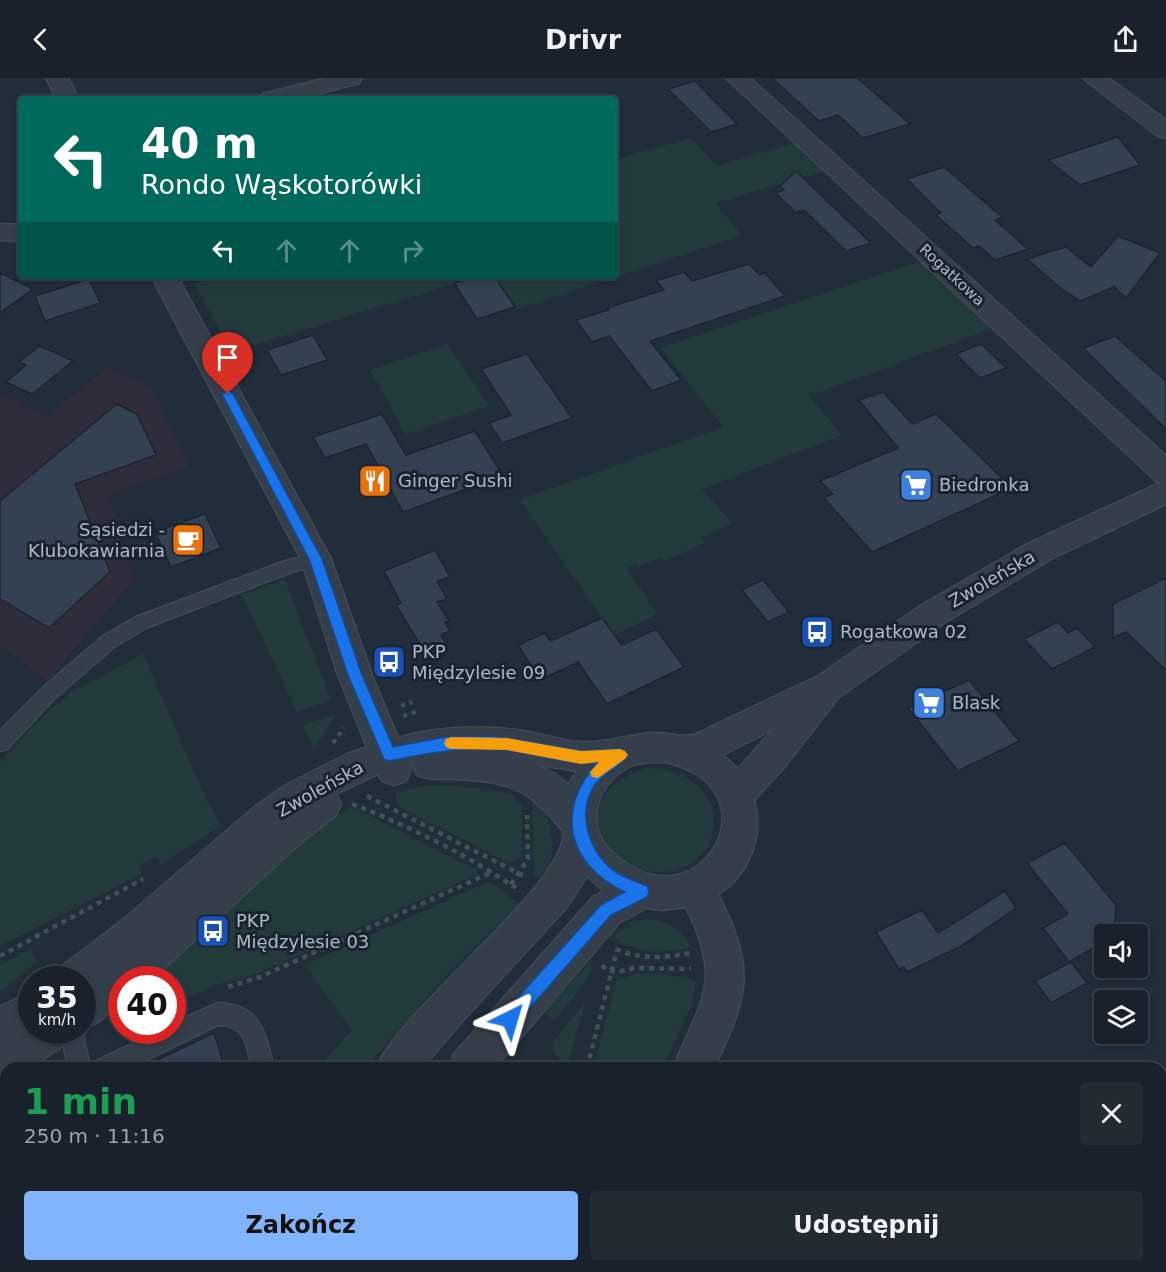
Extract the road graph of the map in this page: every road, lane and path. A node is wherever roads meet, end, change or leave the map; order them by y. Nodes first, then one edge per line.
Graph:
1 (57, 78) edge
2 (351, 78) edge
3 (737, 78) edge
4 (1094, 78) edge
5 (66, 96) edge
6 (282, 96) edge
7 (1166, 131) edge
8 (0, 232) edge
9 (18, 233) edge
10 (166, 279) edge
11 (1166, 473) edge
12 (1166, 491) edge
13 (316, 559) junction
14 (830, 686) junction
15 (412, 702) dead end
16 (399, 706) dead end
17 (0, 743) edge
18 (687, 752) junction
19 (620, 755) junction
20 (391, 762) junction
21 (360, 792) dead end
22 (736, 795) junction
23 (345, 799) dead end
24 (527, 805) dead end
25 (580, 829) junction
26 (492, 872) junction
27 (518, 873) junction
28 (528, 878) dead end
29 (511, 884) junction
30 (695, 887) junction
31 (519, 890) dead end
32 (641, 891) junction
33 (107, 900) dead end
34 (611, 945) dead end
35 (617, 951) junction
36 (698, 952) dead end
37 (0, 956) edge
38 (598, 960) dead end
39 (93, 966) edge
40 (138, 966) edge
41 (700, 969) dead end
42 (614, 971) junction
43 (227, 988) dead end
44 (18, 1018) edge
45 (0, 1029) edge
46 (31, 1044) edge
47 (75, 1044) edge
48 (3, 1062) edge
49 (78, 1062) edge
50 (118, 1062) edge
51 (261, 1062) edge
52 (401, 1062) edge
53 (473, 1062) edge
54 (589, 1062) edge
55 (696, 1062) edge

1 - 5 street
2 - 6 street
3 - 11 street, Rogatkowa
4 - 7 street
8 - 9 street
10 - 13 street
12 - 14 street, Zwoleńska
13 - 17 lane
13 - 20 street
14 - 18 street, Zwoleńska
14 - 22 street, Zwoleńska
15 - 16 path
18 - 19 street
18 - 22 street
19 - 20 street, Zwoleńska
19 - 25 street
20 - 25 street, Zwoleńska
20 - 39 street, Zwoleńska
20 - 40 street, Zwoleńska
21 - 27 path
22 - 30 street
23 - 26 path
24 - 27 path
25 - 32 street
25 - 52 street
26 - 29 path
26 - 43 path
27 - 28 path
27 - 29 path
29 - 31 path
30 - 32 street
30 - 55 street
32 - 53 street
33 - 37 path
34 - 35 path
35 - 36 path
35 - 42 path
38 - 42 path
41 - 42 path
42 - 54 path
44 - 45 street
46 - 48 street
47 - 49 lane
50 - 51 lane

